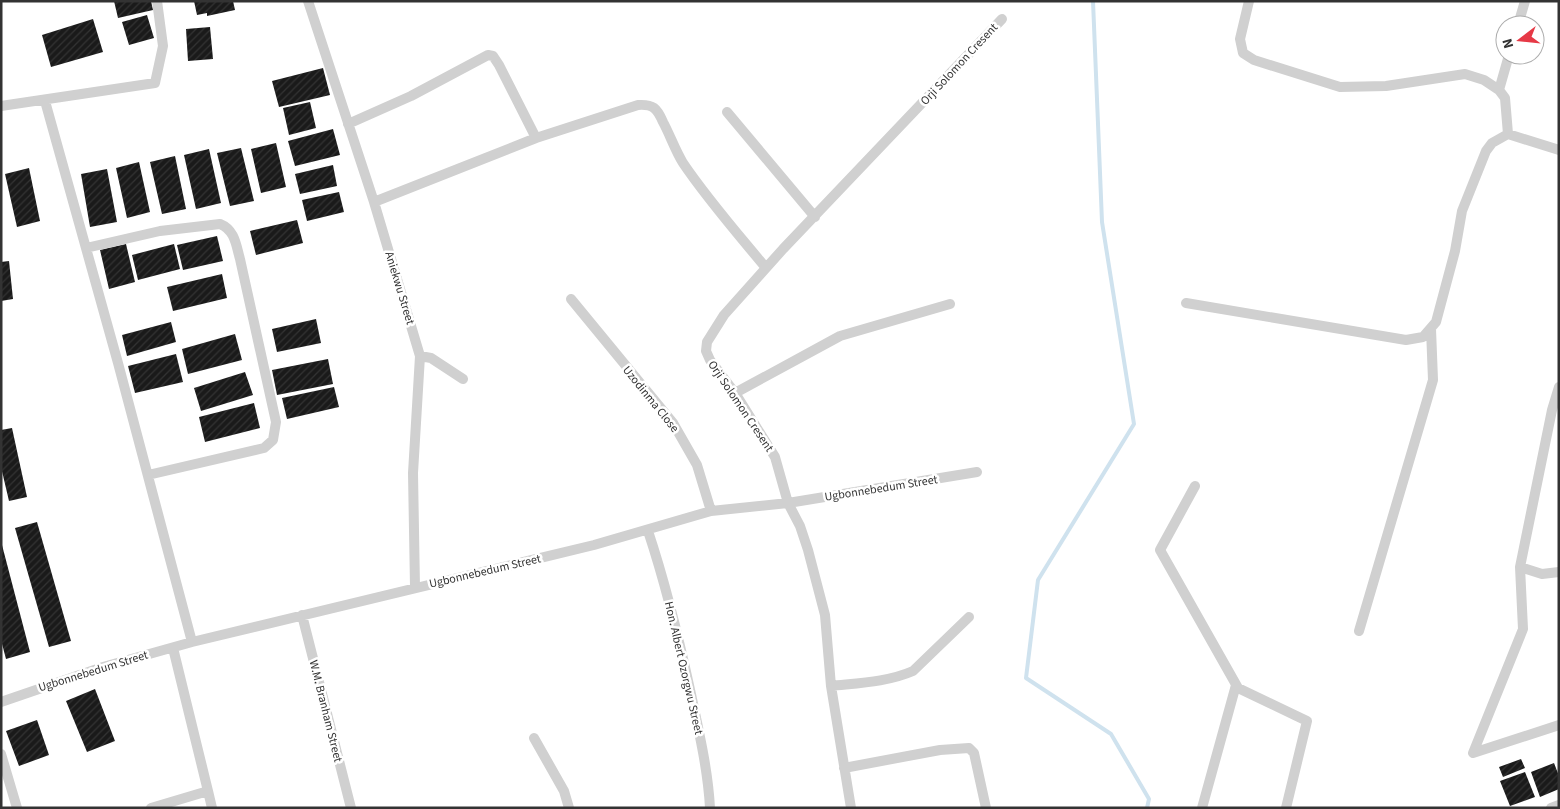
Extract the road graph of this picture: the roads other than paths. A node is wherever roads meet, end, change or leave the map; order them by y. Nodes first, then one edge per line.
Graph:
1 (157, 1) edge
2 (308, 1) edge
3 (1249, 1) edge
4 (1525, 1) edge
5 (1521, 15) edge
6 (1002, 19) dead end
7 (1507, 65) edge
8 (1499, 90) junction
9 (45, 101) junction
10 (1, 106) edge
11 (727, 112) dead end
12 (348, 124) junction
13 (1508, 134) junction
14 (536, 138) junction
15 (1559, 150) edge
16 (374, 202) junction
17 (815, 217) junction
18 (86, 248) junction
19 (766, 268) junction
20 (571, 299) dead end
21 (1186, 303) dead end
22 (950, 304) dead end
23 (1431, 329) junction
24 (420, 356) junction
25 (463, 379) dead end
26 (1559, 387) edge
27 (735, 393) junction
28 (1555, 410) edge
29 (977, 472) dead end
30 (148, 475) junction
31 (1195, 486) dead end
32 (788, 503) junction
33 (711, 511) junction
34 (648, 531) junction
35 (1520, 567) junction
36 (1559, 572) edge
37 (415, 587) junction
38 (302, 615) junction
39 (969, 617) dead end
40 (1359, 631) dead end
41 (192, 642) junction
42 (173, 648) junction
43 (1236, 685) junction
44 (831, 686) junction
45 (1, 702) edge
46 (1559, 725) edge
47 (534, 738) dead end
48 (1, 754) edge
49 (844, 768) junction
50 (208, 791) junction
51 (1559, 805) edge
52 (16, 808) edge
53 (150, 808) edge
54 (212, 808) edge
55 (351, 808) edge
56 (569, 808) edge
57 (710, 808) edge
58 (851, 808) edge
59 (986, 808) edge
60 (1202, 808) edge
61 (1286, 808) edge
62 (1551, 808) edge

1 - 9 street
2 - 12 street, Aniekwu Street
3 - 8 street
4 - 5 street
6 - 17 street, Orji Solomon Cresent
7 - 8 street
8 - 13 street
9 - 10 street
9 - 18 street
11 - 17 street
12 - 14 street
12 - 16 street, Aniekwu Street
13 - 15 street
13 - 23 street
14 - 16 street
14 - 19 street
16 - 24 street, Aniekwu Street
17 - 19 street, Orji Solomon Cresent
18 - 30 street
18 - 30 street
19 - 27 street, Orji Solomon Cresent
20 - 33 street, Uzodinma Close
21 - 23 street
22 - 27 street
23 - 40 street
24 - 25 street
24 - 37 street, Aniekwu Street
26 - 28 street
27 - 32 street, Orji Solomon Cresent
28 - 35 street
29 - 32 street, Ugbonnebedum Street
30 - 41 street
31 - 43 street
32 - 33 street, Ugbonnebedum Street
32 - 44 street, Orji Solomon Cresent
33 - 34 street, Ugbonnebedum Street
34 - 37 street, Ugbonnebedum Street
34 - 57 street, Hon. Albert Ozorgwu Street
35 - 36 street
35 - 46 street
37 - 38 street, Ugbonnebedum Street
38 - 41 street, Ugbonnebedum Street
38 - 55 street, W.M. Branham Street
39 - 44 street
41 - 42 street, Ugbonnebedum Street
42 - 45 street, Ugbonnebedum Street
42 - 50 street
43 - 60 street
43 - 61 street
44 - 49 street, Orji Solomon Cresent
47 - 56 street
48 - 52 street
49 - 58 street, Orji Solomon Cresent
49 - 59 street
50 - 53 street
50 - 54 street
51 - 62 street

